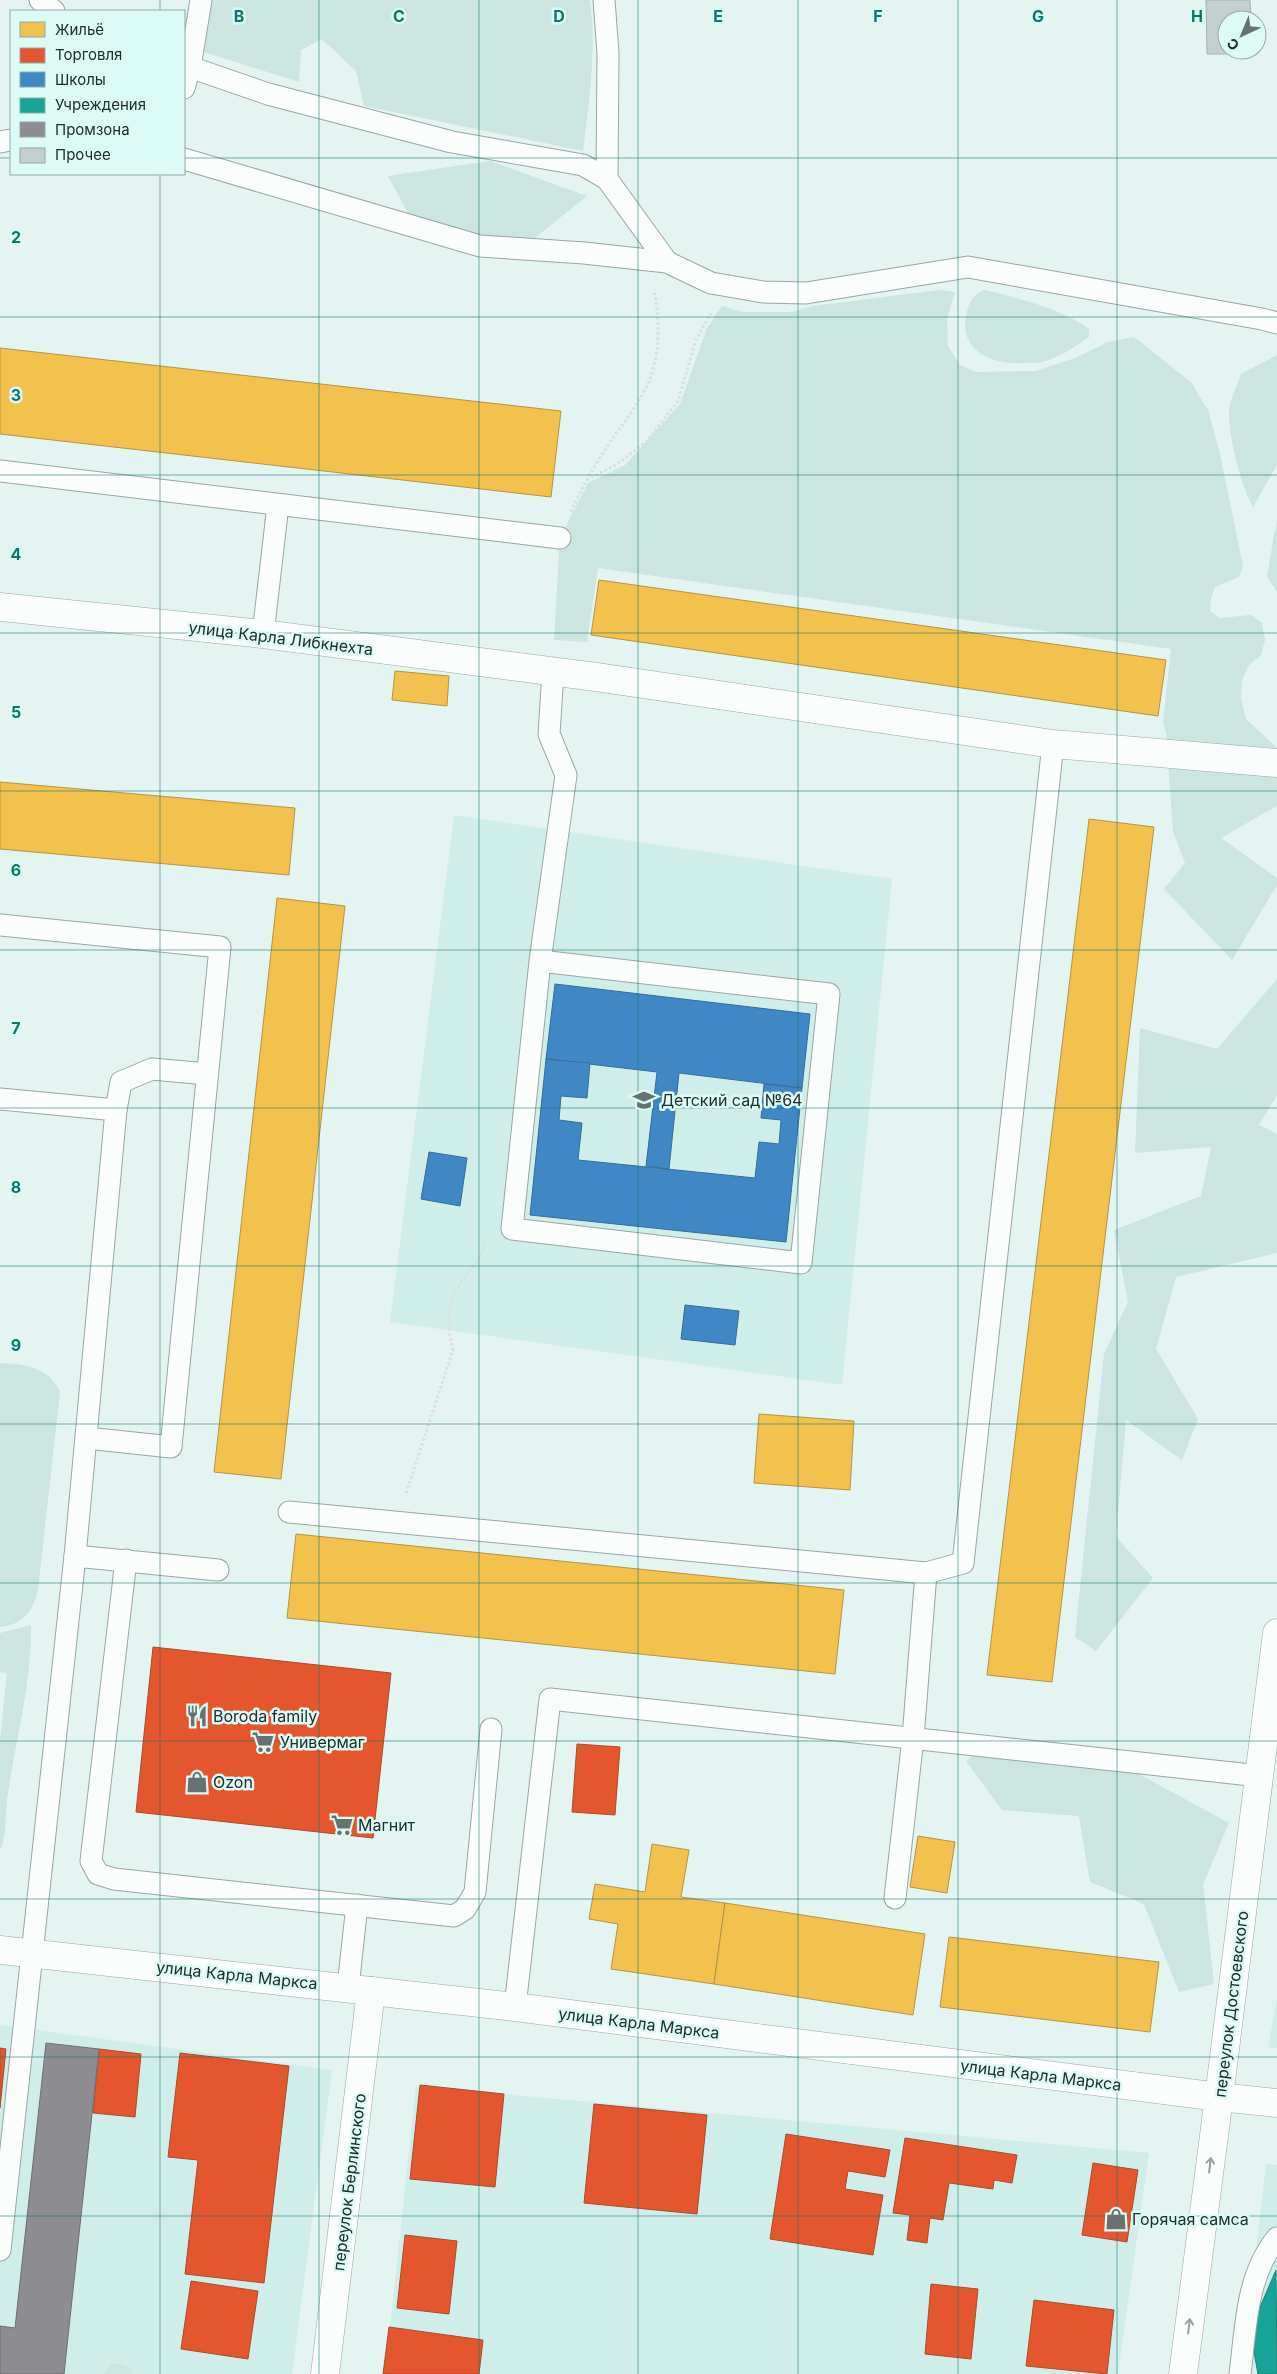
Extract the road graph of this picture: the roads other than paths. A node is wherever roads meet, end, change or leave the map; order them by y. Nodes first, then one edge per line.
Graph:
1 (40, 0) edge
2 (201, 0) edge
3 (604, 0) edge
4 (53, 10) edge
5 (187, 66) edge
6 (185, 81) edge
7 (185, 159) edge
8 (607, 179) junction
9 (657, 261) junction
10 (1277, 323) edge
11 (0, 471) edge
12 (278, 505) junction
13 (560, 538) road end
14 (0, 607) edge
15 (263, 634) junction
16 (557, 672) junction
17 (1053, 744) junction
18 (1277, 763) edge
19 (0, 925) edge
20 (540, 961) junction
21 (207, 1074) junction
22 (0, 1099) edge
23 (116, 1110) junction
24 (87, 1438) junction
25 (288, 1512) dead end
26 (76, 1556) junction
27 (126, 1560) junction
28 (218, 1570) dead end
29 (926, 1573) junction
30 (1277, 1633) edge
31 (491, 1729) dead end
32 (913, 1738) junction
33 (1260, 1776) junction
34 (896, 1898) dead end
35 (357, 1905) junction
36 (0, 1950) edge
37 (32, 1954) junction
38 (359, 1989) junction
39 (514, 2007) junction
40 (1219, 2097) junction
41 (1277, 2104) edge
42 (1277, 2238) edge
43 (0, 2250) edge
44 (325, 2374) edge
45 (1183, 2374) edge
46 (1240, 2374) edge

1 - 4 lane
2 - 5 lane
3 - 8 lane
5 - 6 lane
5 - 8 lane
7 - 9 lane
8 - 9 lane
9 - 10 lane
11 - 12 lane
12 - 13 lane
12 - 15 lane
14 - 15 street, улица Карла Либкнехта
15 - 16 street, улица Карла Либкнехта
16 - 17 street, улица Карла Либкнехта
16 - 20 lane
17 - 18 street, улица Карла Либкнехта
17 - 29 lane
19 - 21 lane
20 - 20 lane
21 - 23 lane
21 - 24 lane
22 - 23 lane
23 - 24 lane
24 - 26 lane
25 - 29 lane
26 - 27 lane
26 - 37 lane
27 - 28 lane
27 - 35 lane
29 - 32 lane
30 - 33 street, переулок Достоевского
31 - 35 lane
32 - 33 lane
32 - 34 lane
32 - 39 lane
33 - 40 street, переулок Достоевского
35 - 38 lane
36 - 37 street, улица Карла Маркса
37 - 38 street, улица Карла Маркса
37 - 43 lane
38 - 39 street, улица Карла Маркса
38 - 44 street, переулок Берлинского
39 - 40 street, улица Карла Маркса
40 - 41 street, улица Карла Маркса
45 -> 40 street, переулок Достоевского
42 - 46 lane

